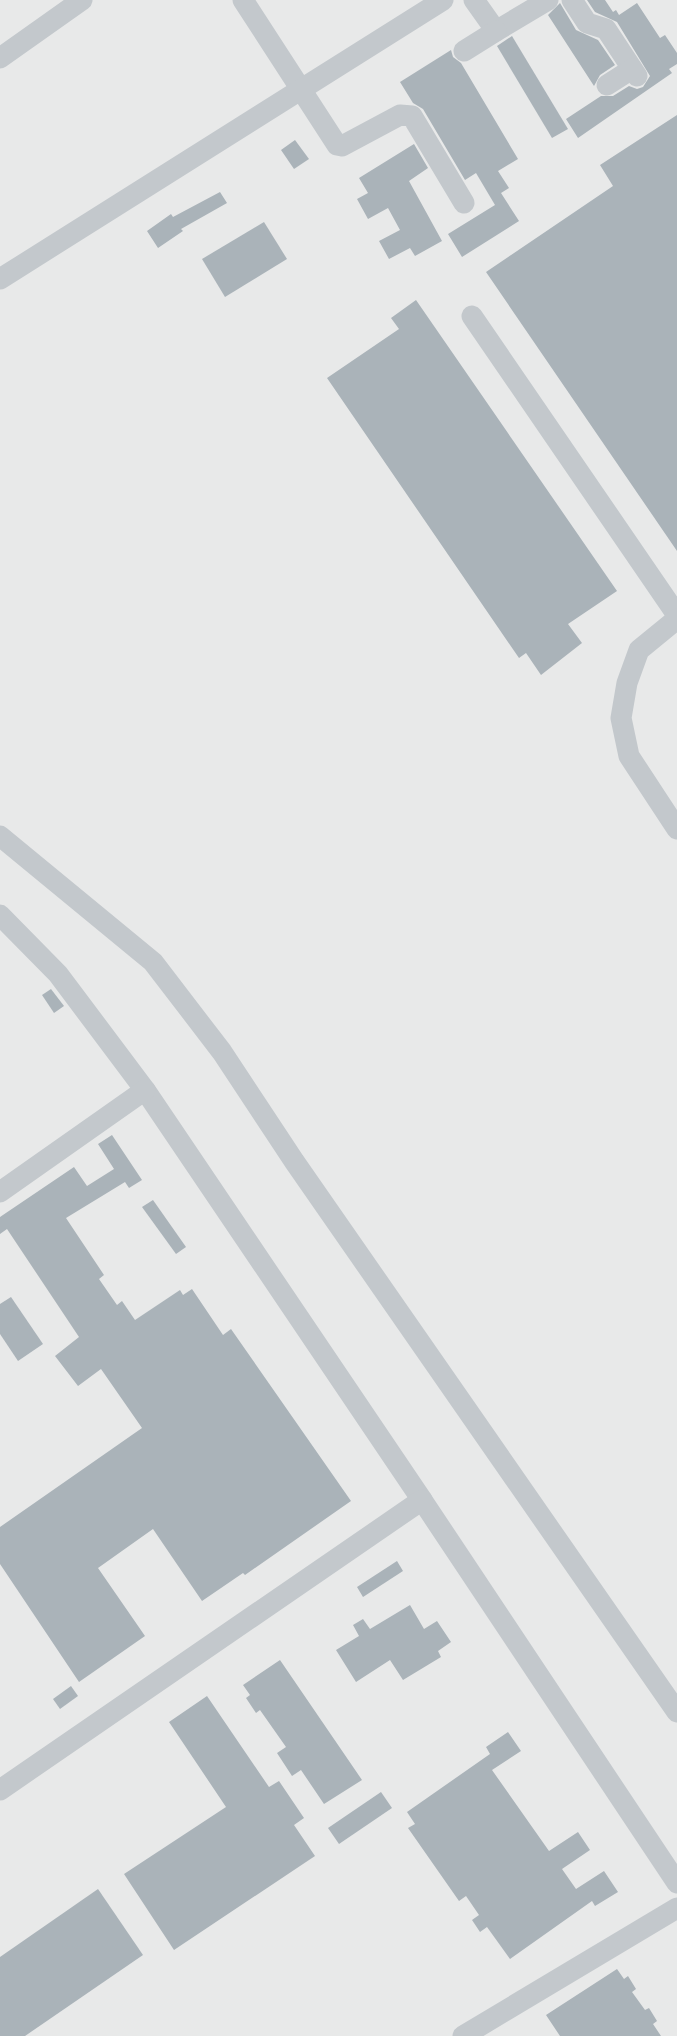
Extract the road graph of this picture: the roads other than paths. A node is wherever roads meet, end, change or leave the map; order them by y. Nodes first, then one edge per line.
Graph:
1 (82, 0) edge
2 (443, 0) edge
3 (474, 0) edge
4 (548, 0) edge
5 (572, 0) edge
6 (249, 2) edge
7 (496, 31) junction
8 (464, 51) dead end
9 (0, 58) edge
10 (607, 85) dead end
11 (299, 88) junction
12 (464, 203) dead end
13 (0, 279) edge
14 (472, 316) dead end
15 (677, 617) edge
16 (677, 829) edge
17 (0, 836) edge
18 (0, 915) edge
19 (145, 1090) junction
20 (0, 1192) edge
21 (422, 1500) junction
22 (677, 1712) edge
23 (0, 1790) edge
24 (677, 1883) edge
25 (677, 1908) edge
26 (463, 2036) edge

1 - 9 street
2 - 11 street
3 - 7 street
4 - 7 street
5 - 10 street
6 - 11 street
7 - 8 street
11 - 12 street
11 - 13 street
14 - 15 street
15 - 16 street
17 - 22 street
18 - 19 street
19 - 20 street
19 - 21 street
21 - 23 street
21 - 24 street
25 - 26 street

